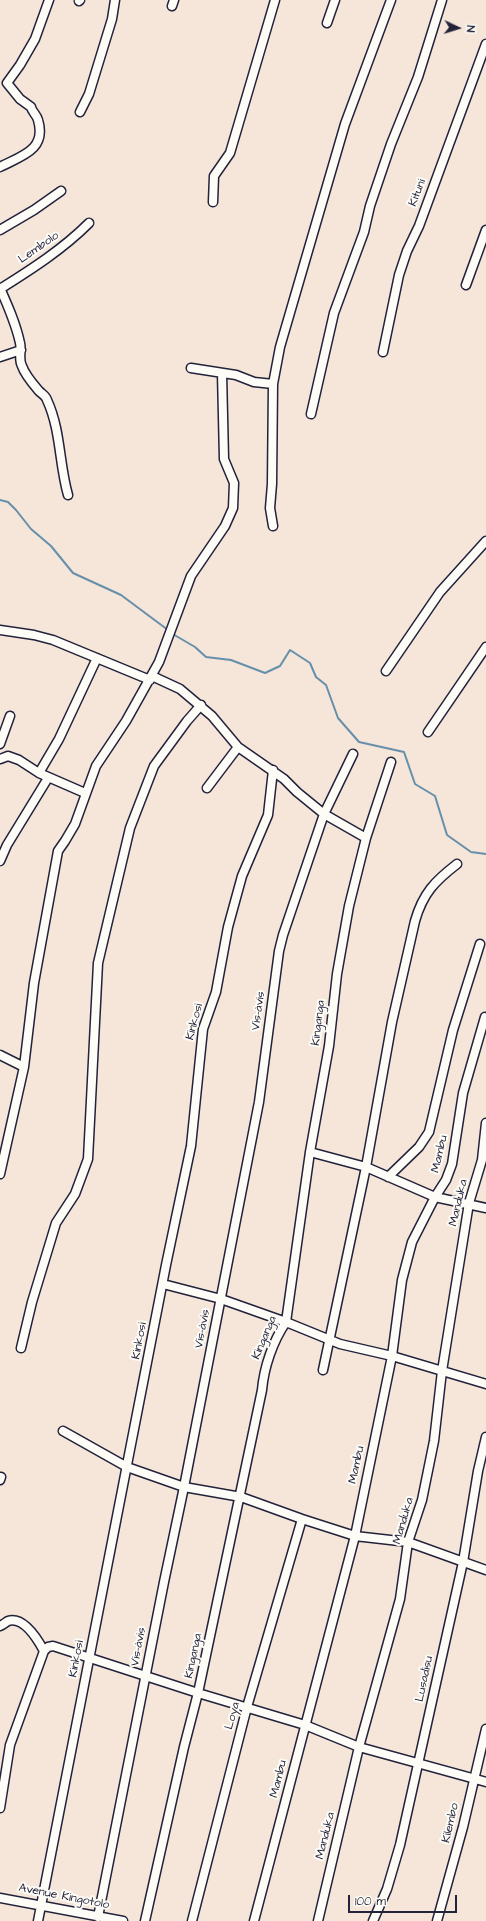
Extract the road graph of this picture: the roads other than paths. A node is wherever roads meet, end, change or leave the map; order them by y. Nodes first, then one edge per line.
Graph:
1 (49, 0) edge
2 (115, 0) edge
3 (275, 0) edge
4 (335, 0) edge
5 (392, 0) edge
6 (442, 0) edge
7 (327, 23) dead end
8 (486, 44) edge
9 (80, 112) dead end
10 (0, 167) edge
11 (61, 190) dead end
12 (213, 202) dead end
13 (89, 223) dead end
14 (0, 229) edge
15 (486, 230) edge
16 (466, 285) dead end
17 (0, 289) edge
18 (21, 350) junction
19 (383, 352) dead end
20 (0, 357) edge
21 (191, 368) dead end
22 (222, 373) junction
23 (273, 384) junction
24 (311, 414) dead end
25 (68, 495) dead end
26 (273, 526) dead end
27 (486, 541) edge
28 (0, 631) edge
29 (486, 647) edge
30 (97, 658) junction
31 (386, 670) dead end
32 (151, 678) junction
33 (201, 706) junction
34 (10, 716) dead end
35 (428, 732) dead end
36 (0, 744) edge
37 (238, 747) junction
38 (353, 754) dead end
39 (0, 759) edge
40 (391, 762) dead end
41 (273, 770) junction
42 (39, 773) junction
43 (48, 778) junction
44 (207, 788) dead end
45 (85, 793) junction
46 (324, 814) junction
47 (366, 838) junction
48 (0, 861) edge
49 (457, 864) dead end
50 (480, 944) dead end
51 (485, 1017) dead end
52 (0, 1055) edge
53 (24, 1067) junction
54 (486, 1123) edge
55 (310, 1152) junction
56 (366, 1167) junction
57 (0, 1174) edge
58 (388, 1177) junction
59 (435, 1197) junction
60 (469, 1204) junction
61 (486, 1208) edge
62 (163, 1284) junction
63 (221, 1299) junction
64 (286, 1322) junction
65 (330, 1340) junction
66 (21, 1348) dead end
67 (392, 1356) junction
68 (323, 1370) dead end
69 (442, 1371) junction
70 (486, 1384) edge
71 (64, 1431) dead end
72 (486, 1437) edge
73 (127, 1467) junction
74 (184, 1487) junction
75 (241, 1497) junction
76 (302, 1519) junction
77 (355, 1536) junction
78 (408, 1542) junction
79 (463, 1562) junction
80 (486, 1570) edge
81 (0, 1626) edge
82 (44, 1651) junction
83 (90, 1656) junction
84 (146, 1675) junction
85 (198, 1693) junction
86 (248, 1707) junction
87 (305, 1725) junction
88 (486, 1729) edge
89 (359, 1747) junction
90 (418, 1764) junction
91 (473, 1779) junction
92 (486, 1782) edge
93 (0, 1808) edge
94 (0, 1898) edge
95 (41, 1905) junction
96 (103, 1918) edge
97 (38, 1921) edge
98 (123, 1921) edge
99 (145, 1921) edge
100 (192, 1921) edge
101 (254, 1921) edge
102 (318, 1921) edge
103 (373, 1921) edge
104 (437, 1921) edge

1 - 10 street
2 - 9 street
3 - 12 street
4 - 7 street
5 - 23 street
6 - 24 street
8 - 19 street, Kituni
11 - 14 street
13 - 17 street, Lembolo
15 - 16 street
17 - 18 street
18 - 20 street
18 - 25 street
21 - 22 street
22 - 23 street
22 - 32 street
23 - 26 street
27 - 31 street
28 - 30 street
29 - 35 street
30 - 32 street
30 - 42 street
32 - 33 street
32 - 45 street
33 - 37 street
33 - 66 street
34 - 36 street
37 - 41 street
37 - 44 street
38 - 46 street, Vis-àvis
39 - 42 street
40 - 47 street, Kinganga
41 - 46 street
41 - 62 street, Kinkosi
42 - 43 street
43 - 45 street
43 - 48 street
45 - 53 street
46 - 47 street
46 - 63 street, Vis-àvis
47 - 55 street, Kinganga
49 - 56 street
50 - 58 street
51 - 59 street, Mambu
52 - 53 street
53 - 57 street
54 - 60 street, Manduka
55 - 56 street
55 - 64 street, Kinganga
56 - 58 street
56 - 65 street
58 - 59 street
59 - 60 street
59 - 67 street, Mambu
60 - 61 street
60 - 69 street, Manduka
62 - 63 street
62 - 73 street, Kinkosi
63 - 64 street
63 - 74 street, Vis-àvis
64 - 65 street
64 - 75 street, Kinganga
65 - 67 street
65 - 68 street
67 - 69 street
67 - 77 street, Mambu
69 - 70 street
69 - 78 street, Manduka
71 - 73 street
72 - 79 street, Lusadisu
73 - 74 street
73 - 83 street, Kinkosi
74 - 75 street
74 - 84 street, Vis-àvis
75 - 76 street
75 - 85 street, Kinganga
76 - 77 street
76 - 86 street, Loya
77 - 78 street
77 - 87 street, Mambu
78 - 79 street
78 - 89 street, Manduka
79 - 80 street
79 - 90 street, Lusadisu
81 - 82 street
82 - 83 street
82 - 93 street
83 - 84 street
83 - 95 street, Kinkosi
84 - 85 street
84 - 96 street, Vis-àvis
85 - 86 street
85 - 99 street, Kinganga
86 - 87 street
86 - 100 street, Loya
87 - 89 street
87 - 101 street, Mambu
88 - 91 street, Kilembo
89 - 90 street
89 - 102 street, Manduka
90 - 91 street
90 - 103 street, Lusadisu
91 - 92 street
91 - 104 street, Kilembo
94 - 95 street, Avenue Kingotolo
95 - 96 street, Avenue Kingotolo
95 - 97 street, Kinkosi
96 - 98 street, Avenue Kingotolo

